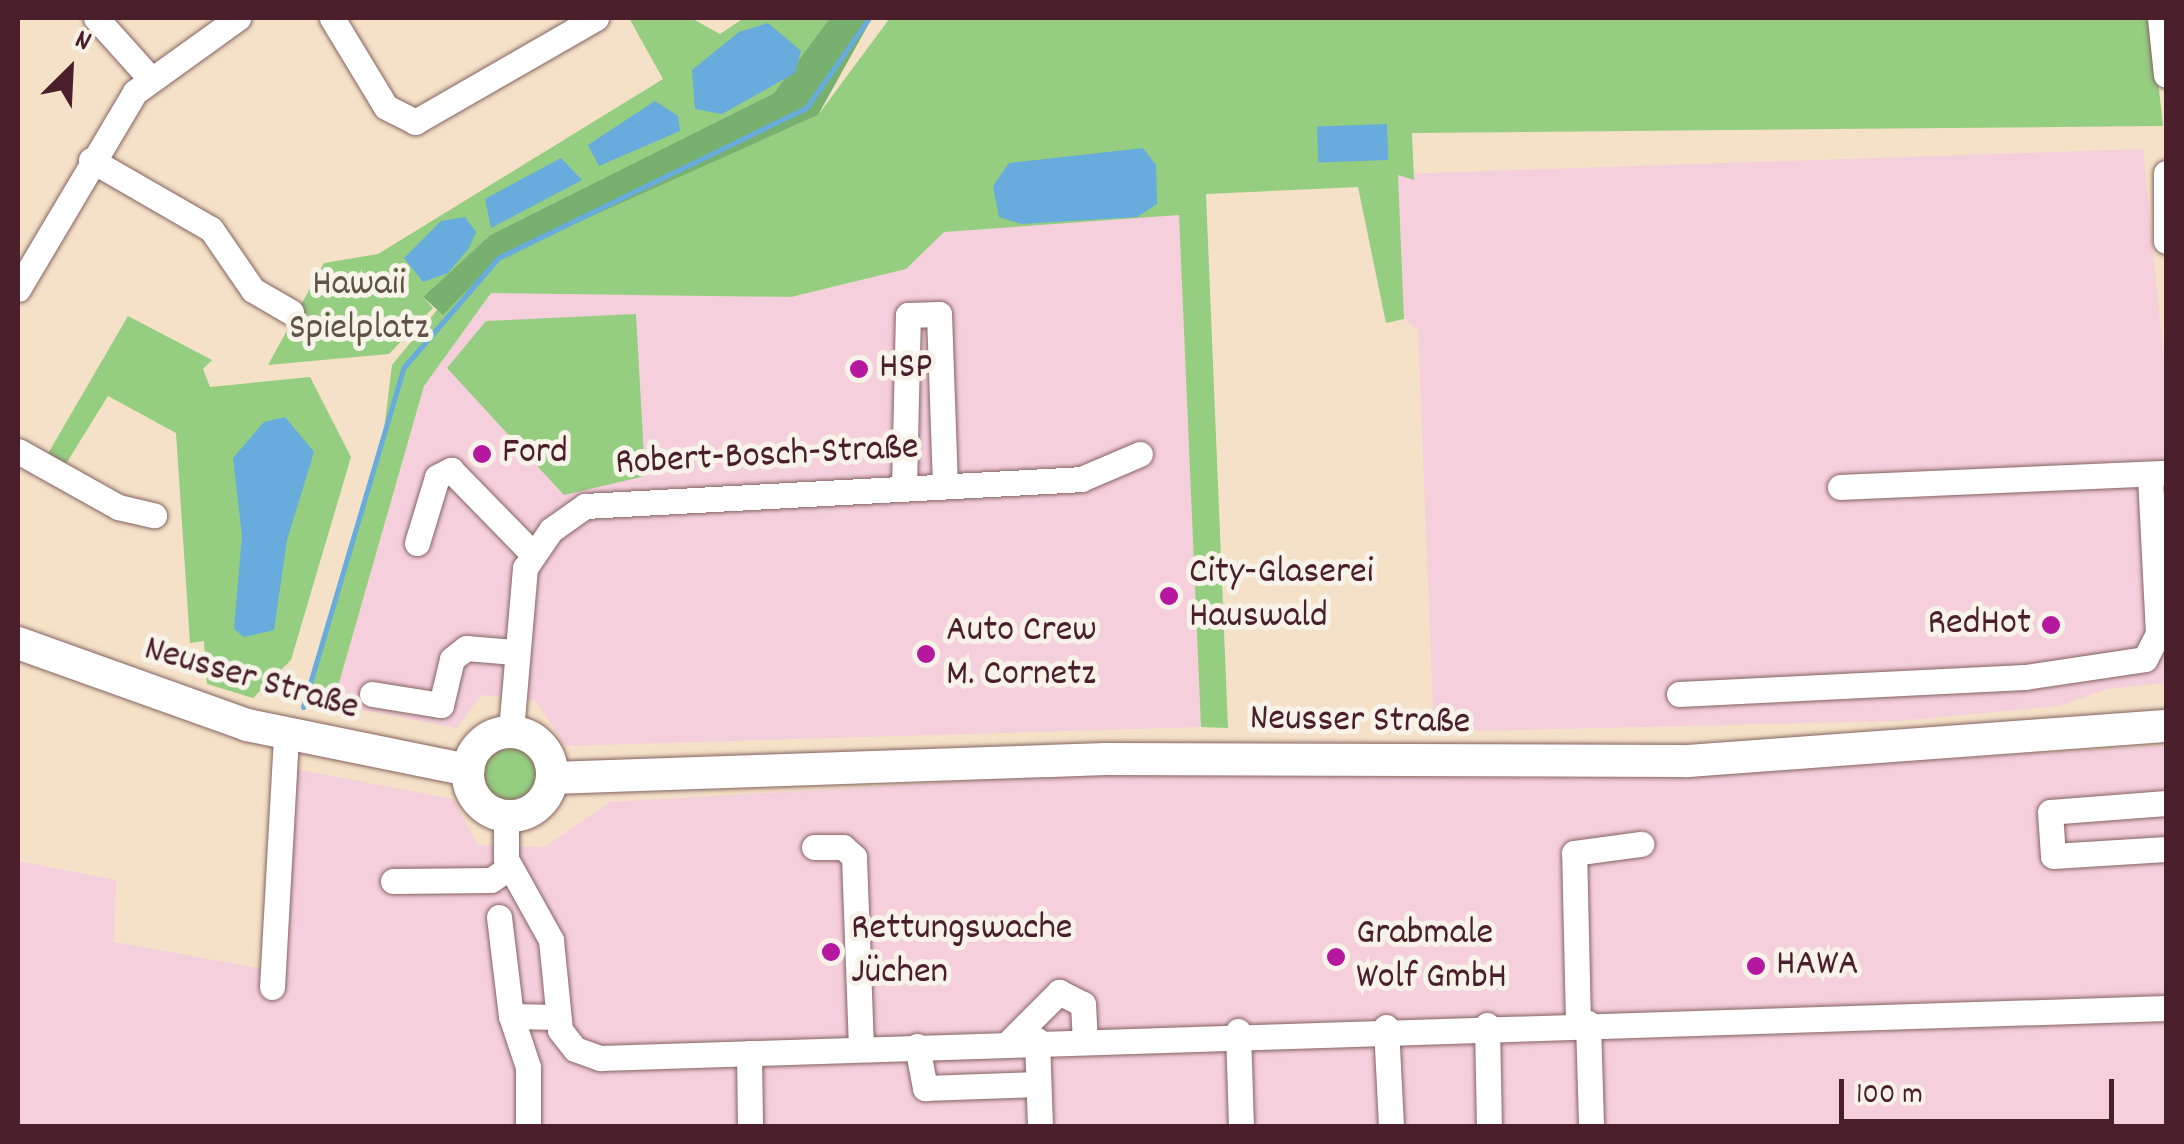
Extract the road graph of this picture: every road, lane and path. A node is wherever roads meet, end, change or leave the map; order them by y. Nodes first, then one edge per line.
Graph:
1 (96, 18) edge
2 (238, 18) edge
3 (332, 18) edge
4 (596, 18) edge
5 (2160, 18) edge
6 (2166, 76) edge
7 (149, 77) junction
8 (91, 160) junction
9 (2166, 173) edge
10 (2166, 241) edge
11 (18, 289) edge
12 (291, 312) dead end
13 (18, 451) edge
14 (1140, 454) dead end
15 (2158, 474) edge
16 (945, 486) junction
17 (1840, 487) dead end
18 (904, 488) junction
19 (154, 515) dead end
20 (417, 543) dead end
21 (532, 553) junction
22 (18, 643) edge
23 (514, 652) junction
24 (372, 694) dead end
25 (1678, 694) dead end
26 (2166, 726) edge
27 (511, 732) junction
28 (286, 736) junction
29 (468, 770) junction
30 (552, 778) junction
31 (2166, 804) edge
32 (506, 815) junction
33 (1640, 844) dead end
34 (814, 847) dead end
35 (2166, 849) edge
36 (510, 867) junction
37 (393, 881) dead end
38 (499, 917) dead end
39 (272, 987) dead end
40 (2166, 1008) edge
41 (511, 1016) junction
42 (557, 1017) junction
43 (1583, 1023) junction
44 (1481, 1026) junction
45 (1386, 1027) junction
46 (1238, 1031) junction
47 (1085, 1038) junction
48 (1036, 1040) junction
49 (1010, 1042) junction
50 (916, 1046) junction
51 (860, 1048) junction
52 (748, 1053) junction
53 (1038, 1084) junction
54 (528, 1126) edge
55 (750, 1126) edge
56 (1040, 1126) edge
57 (1241, 1126) edge
58 (1391, 1126) edge
59 (1477, 1126) edge
60 (1489, 1126) edge
61 (1591, 1126) edge

1 - 7 street
2 - 7 street
3 - 4 street
5 - 6 street
7 - 8 street
8 - 11 street
8 - 12 street
9 - 10 street
13 - 19 street
14 - 16 street, Robert-Bosch-Straße
15 - 17 street
15 - 25 street
16 - 18 street, Robert-Bosch-Straße
16 - 18 street
18 - 21 street, Robert-Bosch-Straße
20 - 21 street
21 - 23 street
22 - 28 main road, Neusser Straße
23 - 24 street
23 - 27 street
26 - 30 main road, Neusser Straße
27 - 29 main road
27 - 30 main road
28 - 29 main road, Neusser Straße
28 - 39 street
29 - 32 main road
30 - 32 main road
31 - 35 street
32 - 36 street
33 - 43 street
34 - 51 street
36 - 37 street
36 - 42 street
38 - 41 street
40 - 43 street
41 - 42 street
41 - 54 street
42 - 52 street
43 - 44 street
43 - 61 street
44 - 45 street
44 - 59 street
44 - 60 street
45 - 46 street
45 - 58 street
46 - 47 street
46 - 57 street
47 - 48 street
47 - 49 street
48 - 49 street
48 - 53 street
49 - 50 street
50 - 51 street
50 - 53 street
51 - 52 street
52 - 55 street
53 - 56 street

